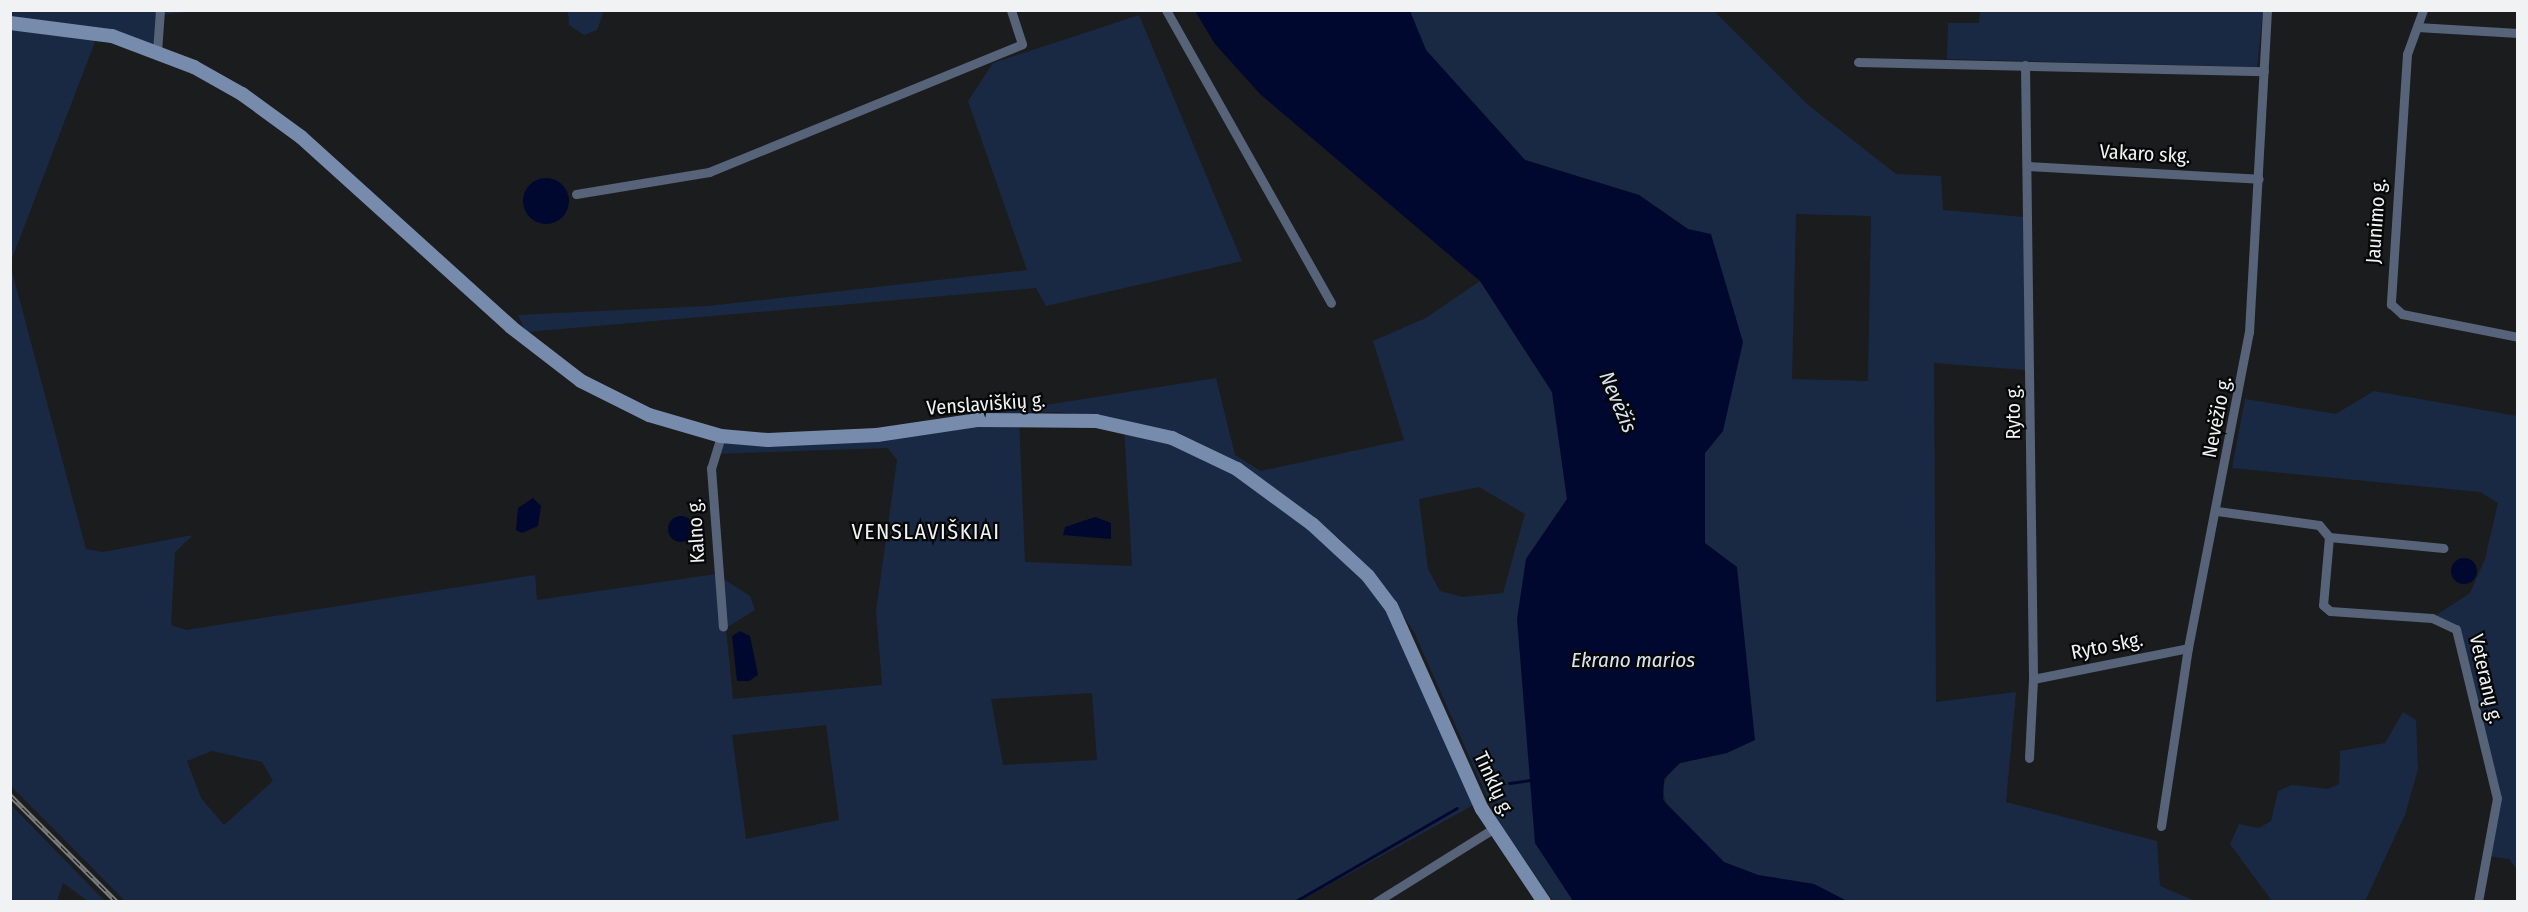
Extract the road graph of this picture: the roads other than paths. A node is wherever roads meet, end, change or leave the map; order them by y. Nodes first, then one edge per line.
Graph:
1 (160, 10) edge
2 (1011, 10) edge
3 (1166, 10) edge
4 (2267, 10) edge
5 (2423, 10) edge
6 (10, 23) edge
7 (2417, 27) junction
8 (2517, 33) edge
9 (157, 52) junction
10 (1858, 62) dead end
11 (2025, 65) junction
12 (2264, 71) junction
13 (2030, 166) junction
14 (2259, 179) junction
15 (576, 194) dead end
16 (1331, 303) dead end
17 (2517, 337) edge
18 (722, 436) junction
19 (2217, 511) junction
20 (2329, 537) junction
21 (2443, 548) dead end
22 (723, 627) dead end
23 (2188, 648) junction
24 (1426, 674) joint
25 (2032, 680) junction
26 (2029, 758) dead end
27 (2161, 826) dead end
28 (1493, 829) junction
29 (1376, 902) edge
30 (1544, 902) edge
31 (2478, 902) edge

1 - 9 street
2 - 15 street
3 - 16 street
4 - 12 street, Nevėžio g.
5 - 7 street, Jaunimo g.
6 - 9 main road, Venslaviškių g.
7 - 8 street
7 - 17 street, Jaunimo g.
9 - 18 main road, Venslaviškių g.
10 - 11 street
11 - 12 street
11 - 13 street, Ryto g.
12 - 14 street, Nevėžio g.
13 - 14 street, Vakaro skg.
13 - 25 street, Ryto g.
14 - 19 street, Nevėžio g.
18 - 22 street, Kalno g.
18 - 24 main road, Venslaviškių g.
19 - 20 street
19 - 23 street, Nevėžio g.
20 - 21 street
20 - 31 street, Veteranų g.
23 - 25 street, Ryto skg.
23 - 27 street, Nevėžio g.
24 - 28 main road, Tinklų g.
25 - 26 street, Ryto g.
28 - 29 street
28 - 30 main road, Tinklų g.

